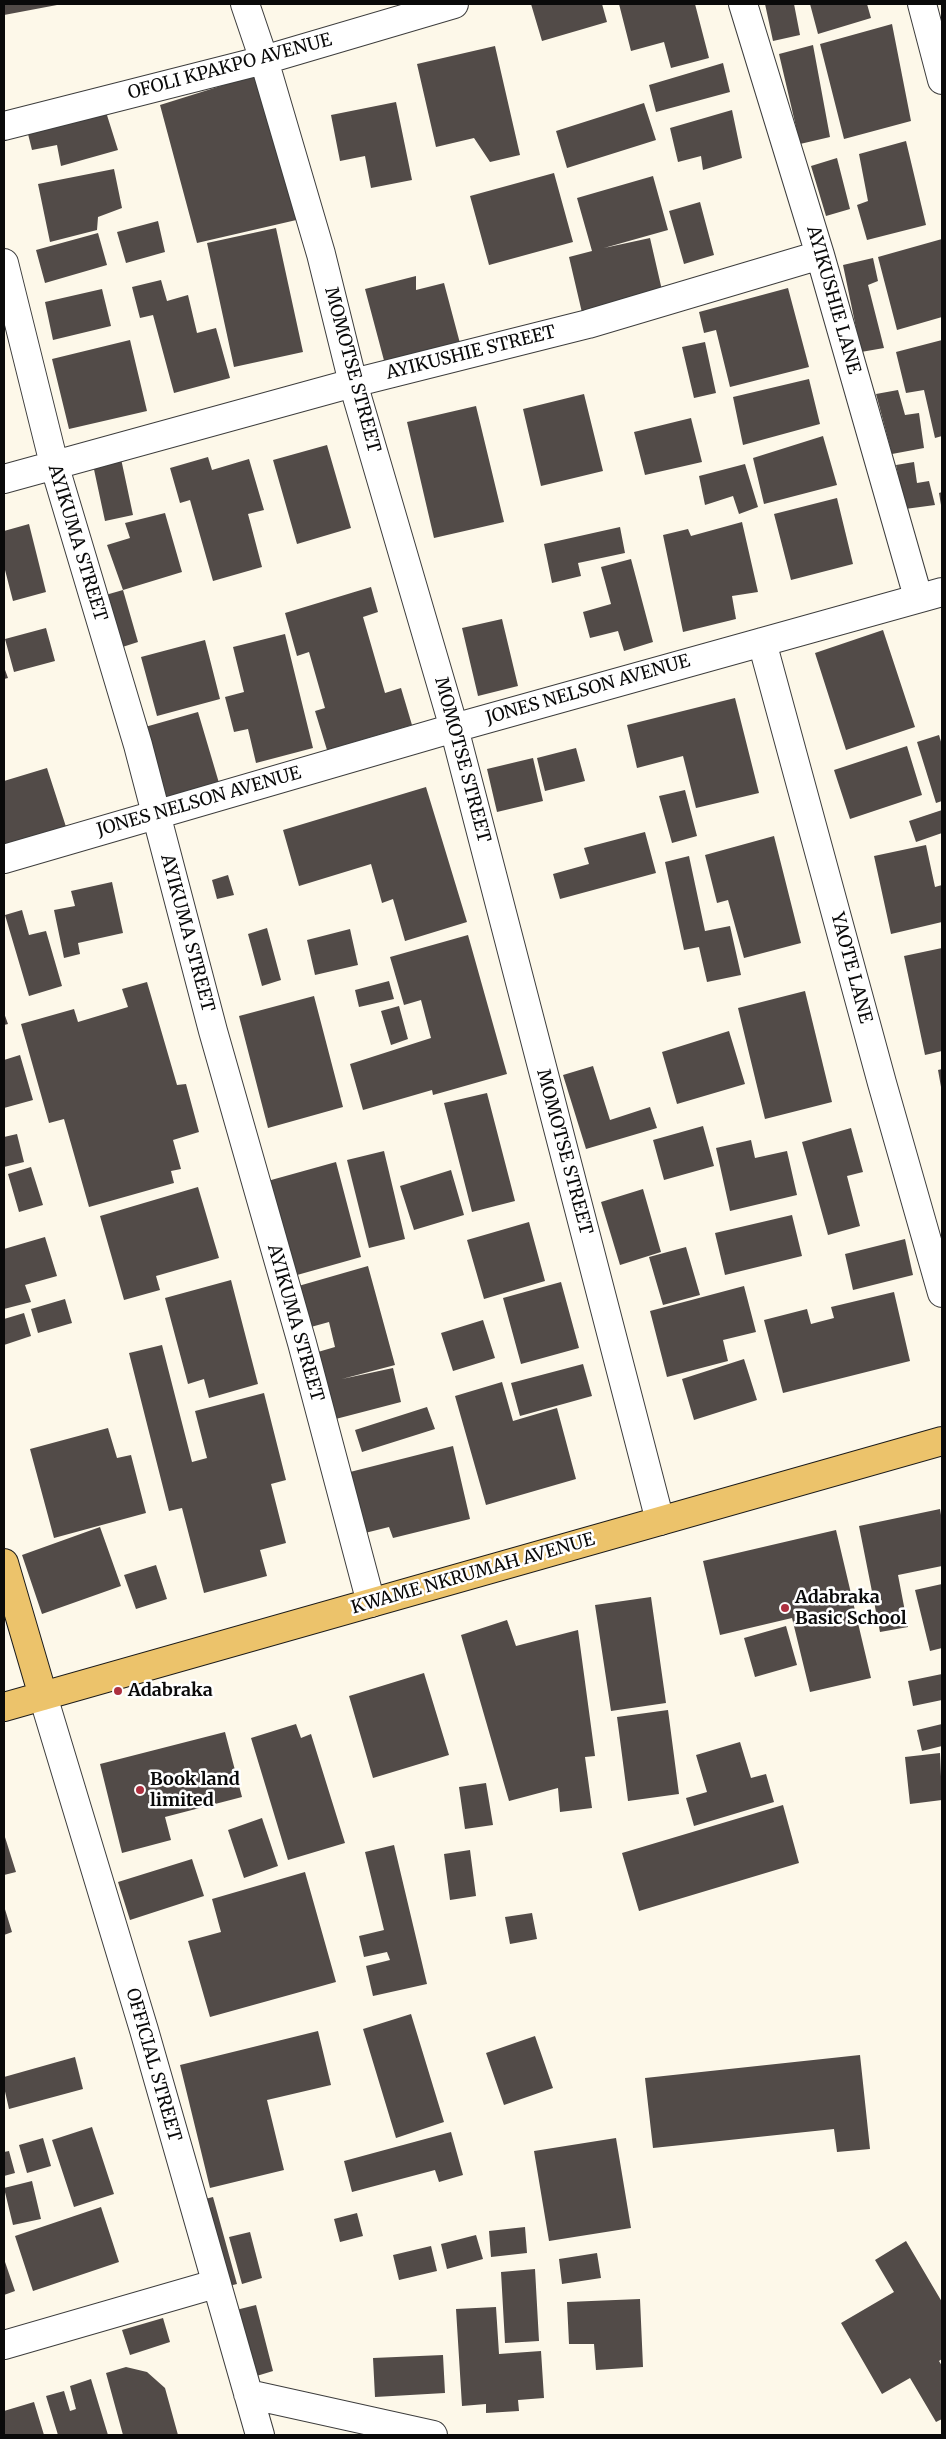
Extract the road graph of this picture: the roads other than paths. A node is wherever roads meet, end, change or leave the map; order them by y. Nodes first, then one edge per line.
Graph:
1 (245, 4) edge
2 (454, 4) edge
3 (744, 4) edge
4 (922, 4) edge
5 (264, 60) junction
6 (942, 80) edge
7 (4, 126) edge
8 (820, 255) junction
9 (4, 263) edge
10 (353, 382) junction
11 (54, 464) junction
12 (4, 479) edge
13 (930, 595) edge
14 (762, 642) junction
15 (454, 728) junction
16 (156, 814) junction
17 (4, 858) edge
18 (942, 1293) edge
19 (942, 1441) edge
20 (660, 1521) junction
21 (4, 1562) edge
22 (371, 1603) junction
23 (43, 1696) junction
24 (4, 1707) edge
25 (215, 2284) junction
26 (4, 2346) edge
27 (248, 2394) junction
28 (260, 2435) edge
29 (433, 2435) edge

1 - 5 street, MOMOTSE STREET
2 - 5 street, OFOLI KPAKPO AVENUE
3 - 8 street, AYIKUSHIE LANE
4 - 6 street
5 - 7 street, OFOLI KPAKPO AVENUE
5 - 10 street, MOMOTSE STREET
8 - 10 street, AYIKUSHIE STREET
8 - 13 street, AYIKUSHIE LANE
9 - 11 street, AYIKUMA STREET
10 - 11 street, AYIKUSHIE STREET
10 - 15 street, MOMOTSE STREET
11 - 12 street, AYIKUSHIE STREET
11 - 16 street, AYIKUMA STREET
13 - 14 street, JONES NELSON AVENUE
14 - 15 street, JONES NELSON AVENUE
14 - 18 street, YAOTE LANE
15 - 16 street, JONES NELSON AVENUE
15 - 20 street, MOMOTSE STREET
16 - 17 street, JONES NELSON AVENUE
16 - 22 street, AYIKUMA STREET
19 - 20 main road, KWAME NKRUMAH AVENUE
20 - 22 main road, KWAME NKRUMAH AVENUE
21 - 23 main road
22 - 23 main road, KWAME NKRUMAH AVENUE
23 - 24 main road, KWAME NKRUMAH AVENUE
23 - 25 street, OFFICIAL STREET
25 - 26 street
25 - 27 street, OFFICIAL STREET
27 - 28 street, OFFICIAL STREET
27 - 29 street

